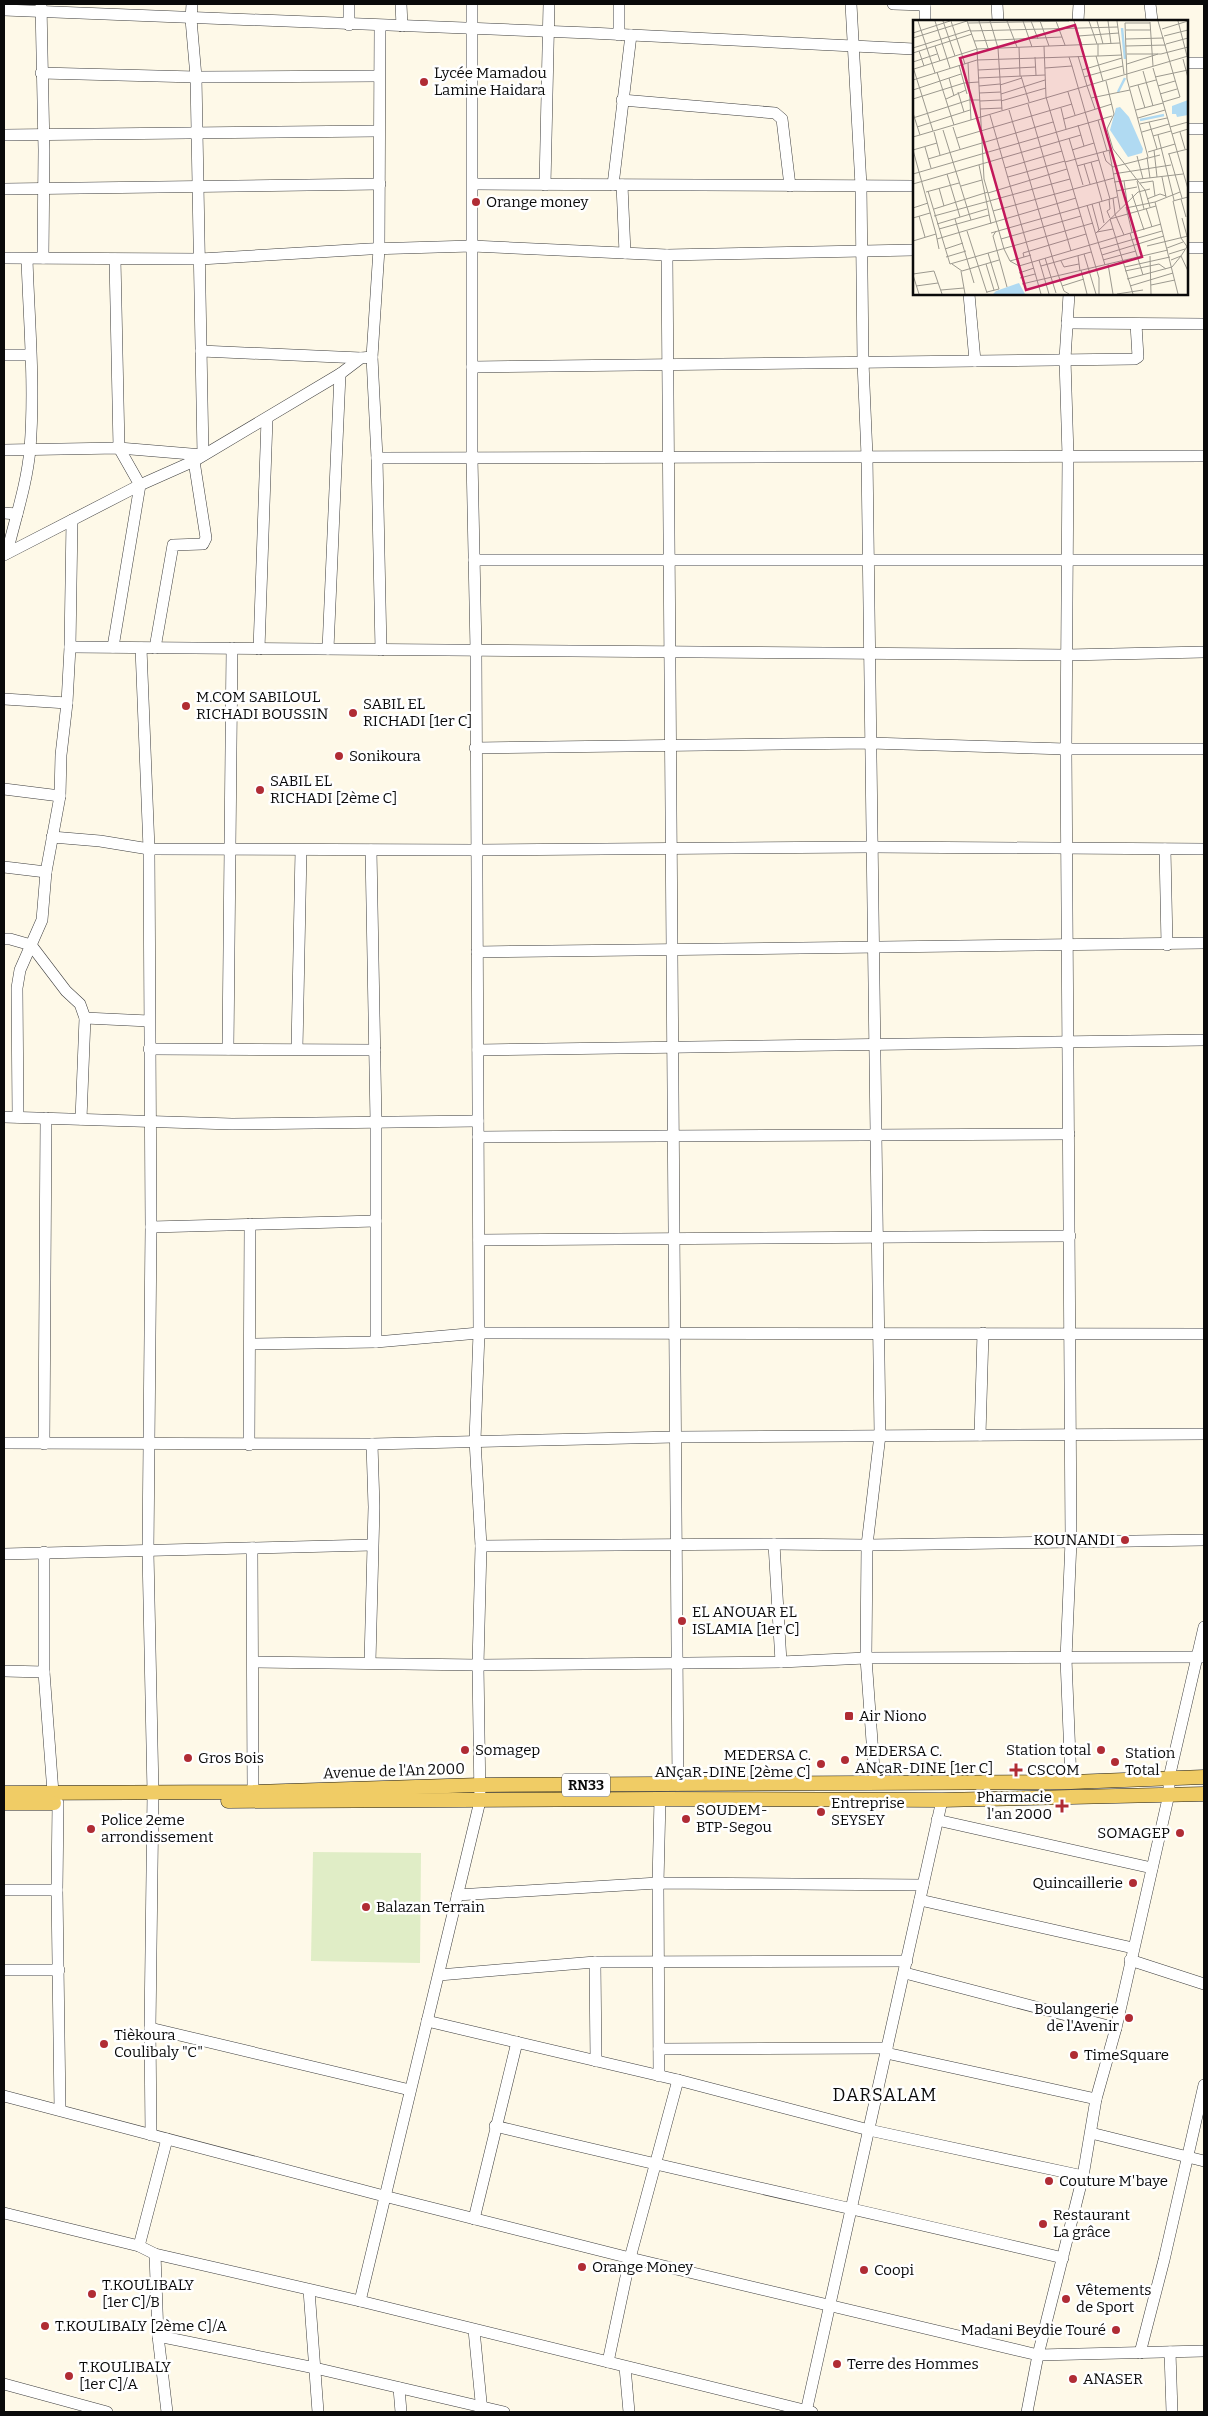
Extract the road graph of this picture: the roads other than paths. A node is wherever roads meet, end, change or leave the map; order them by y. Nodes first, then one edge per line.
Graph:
1 (192, 4) edge
2 (349, 4) edge
3 (401, 4) edge
4 (472, 4) edge
5 (549, 4) edge
6 (618, 4) edge
7 (850, 4) edge
8 (893, 4) edge
9 (925, 4) edge
10 (998, 4) edge
11 (1079, 4) edge
12 (1150, 4) edge
13 (41, 7) edge
14 (4, 10) edge
15 (191, 19) junction
16 (925, 20) edge
17 (998, 20) edge
18 (1078, 20) edge
19 (1152, 20) edge
20 (348, 25) junction
21 (380, 26) junction
22 (402, 26) junction
23 (472, 29) junction
24 (548, 32) junction
25 (619, 35) junction
26 (631, 35) junction
27 (852, 47) junction
28 (913, 49) edge
29 (1188, 63) edge
30 (1204, 63) edge
31 (41, 73) junction
32 (378, 76) junction
33 (196, 77) junction
34 (622, 100) junction
35 (1188, 129) edge
36 (1204, 129) edge
37 (379, 131) junction
38 (4, 134) edge
39 (197, 134) junction
40 (43, 135) junction
41 (380, 184) junction
42 (473, 184) junction
43 (545, 184) junction
44 (617, 185) junction
45 (790, 186) junction
46 (861, 186) junction
47 (913, 186) edge
48 (198, 187) junction
49 (1188, 187) edge
50 (1204, 187) edge
51 (44, 189) junction
52 (4, 190) edge
53 (472, 246) junction
54 (1188, 248) edge
55 (1204, 248) edge
56 (379, 249) junction
57 (862, 250) junction
58 (913, 250) edge
59 (625, 253) junction
60 (667, 255) junction
61 (4, 258) edge
62 (43, 258) junction
63 (26, 259) junction
64 (115, 259) junction
65 (200, 259) junction
66 (968, 295) edge
67 (1069, 295) edge
68 (1067, 323) junction
69 (1136, 324) junction
70 (1204, 324) edge
71 (201, 351) junction
72 (4, 355) edge
73 (30, 355) junction
74 (366, 357) junction
75 (1065, 359) junction
76 (976, 361) junction
77 (863, 362) junction
78 (667, 365) junction
79 (472, 367) junction
80 (340, 374) junction
81 (267, 419) junction
82 (119, 448) junction
83 (30, 449) junction
84 (4, 450) edge
85 (867, 456) junction
86 (1068, 456) junction
87 (1204, 456) edge
88 (670, 457) junction
89 (198, 458) junction
90 (377, 458) junction
91 (472, 458) junction
92 (140, 485) junction
93 (4, 513) edge
94 (17, 514) junction
95 (72, 520) junction
96 (5, 554) edge
97 (474, 560) junction
98 (867, 560) junction
99 (1067, 560) junction
100 (1204, 560) edge
101 (670, 561) junction
102 (70, 647) junction
103 (113, 648) junction
104 (140, 648) junction
105 (155, 648) junction
106 (232, 648) junction
107 (259, 649) junction
108 (328, 649) junction
109 (380, 650) junction
110 (476, 650) junction
111 (670, 652) junction
112 (1204, 652) edge
113 (868, 654) junction
114 (1067, 655) junction
115 (4, 699) edge
116 (67, 703) junction
117 (870, 743) junction
118 (671, 747) junction
119 (475, 748) junction
120 (1204, 749) edge
121 (1066, 750) junction
122 (4, 789) edge
123 (60, 796) junction
124 (52, 837) junction
125 (871, 847) junction
126 (1067, 848) junction
127 (148, 849) junction
128 (672, 849) junction
129 (1166, 849) junction
130 (1204, 849) edge
131 (228, 850) junction
132 (301, 850) junction
133 (372, 850) junction
134 (476, 850) junction
135 (4, 867) edge
136 (46, 872) junction
137 (4, 939) edge
138 (1204, 943) edge
139 (31, 945) junction
140 (1166, 945) junction
141 (1069, 946) junction
142 (873, 948) junction
143 (672, 951) junction
144 (477, 952) junction
145 (85, 1018) junction
146 (149, 1021) junction
147 (1204, 1040) edge
148 (1069, 1042) junction
149 (874, 1044) junction
150 (673, 1047) junction
151 (149, 1048) junction
152 (228, 1049) junction
153 (298, 1049) junction
154 (375, 1050) junction
155 (478, 1050) junction
156 (4, 1117) edge
157 (18, 1117) junction
158 (46, 1118) junction
159 (81, 1119) junction
160 (478, 1120) junction
161 (150, 1121) junction
162 (376, 1122) junction
163 (1070, 1134) junction
164 (876, 1135) junction
165 (478, 1137) junction
166 (674, 1137) junction
167 (376, 1221) junction
168 (250, 1224) junction
169 (151, 1227) junction
170 (1070, 1236) junction
171 (877, 1237) junction
172 (674, 1239) junction
173 (479, 1240) junction
174 (479, 1333) junction
175 (879, 1333) junction
176 (674, 1334) junction
177 (983, 1334) junction
178 (1070, 1334) junction
179 (1204, 1334) edge
180 (376, 1342) junction
181 (251, 1344) junction
182 (1070, 1434) junction
183 (1204, 1434) edge
184 (880, 1435) junction
185 (980, 1435) junction
186 (675, 1437) junction
187 (475, 1440) junction
188 (4, 1443) edge
189 (44, 1444) junction
190 (372, 1444) junction
191 (148, 1445) junction
192 (249, 1445) junction
193 (1204, 1540) edge
194 (1071, 1541) junction
195 (677, 1544) junction
196 (774, 1544) junction
197 (372, 1545) junction
198 (867, 1545) junction
199 (481, 1546) junction
200 (252, 1548) junction
201 (44, 1552) junction
202 (148, 1552) junction
203 (4, 1554) edge
204 (1204, 1627) edge
205 (866, 1658) junction
206 (1200, 1658) edge
207 (1066, 1659) junction
208 (253, 1662) junction
209 (370, 1662) junction
210 (677, 1662) junction
211 (781, 1662) junction
212 (478, 1664) junction
213 (4, 1671) edge
214 (44, 1672) junction
215 (1169, 1778) junction
216 (1204, 1778) edge
217 (1070, 1782) junction
218 (875, 1783) junction
219 (480, 1785) junction
220 (678, 1785) junction
221 (253, 1792) junction
222 (4, 1793) edge
223 (1169, 1794) junction
224 (1204, 1794) edge
225 (153, 1797) junction
226 (56, 1798) junction
227 (660, 1799) junction
228 (942, 1800) junction
229 (480, 1801) junction
230 (4, 1803) edge
231 (937, 1820) junction
232 (1152, 1868) junction
233 (658, 1883) junction
234 (923, 1885) junction
235 (4, 1890) edge
236 (57, 1890) junction
237 (457, 1895) junction
238 (920, 1900) junction
239 (1133, 1948) junction
240 (1130, 1960) junction
241 (908, 1961) junction
242 (594, 1962) junction
243 (658, 1962) junction
244 (4, 1970) edge
245 (59, 1970) junction
246 (905, 1974) junction
247 (439, 1975) junction
248 (1204, 1984) edge
249 (427, 2021) junction
250 (150, 2028) junction
251 (1116, 2028) junction
252 (517, 2042) junction
253 (659, 2049) junction
254 (886, 2050) junction
255 (596, 2061) junction
256 (659, 2076) junction
257 (678, 2080) junction
258 (1204, 2085) edge
259 (410, 2090) junction
260 (4, 2096) edge
261 (1096, 2099) junction
262 (60, 2110) junction
263 (495, 2126) junction
264 (869, 2130) junction
265 (1091, 2133) junction
266 (151, 2135) junction
267 (167, 2139) junction
268 (1187, 2158) junction
269 (1204, 2161) edge
270 (656, 2165) junction
271 (1083, 2176) junction
272 (384, 2196) junction
273 (851, 2207) junction
274 (4, 2213) edge
275 (474, 2219) junction
276 (139, 2246) junction
277 (155, 2254) junction
278 (630, 2258) junction
279 (1063, 2258) junction
280 (309, 2290) junction
281 (360, 2301) junction
282 (829, 2307) junction
283 (474, 2330) junction
284 (158, 2336) junction
285 (1204, 2351) edge
286 (1170, 2352) junction
287 (1140, 2353) junction
288 (1038, 2355) junction
289 (608, 2362) junction
290 (625, 2367) junction
291 (315, 2368) junction
292 (4, 2384) edge
293 (399, 2388) junction
294 (481, 2409) edge
295 (107, 2412) edge
296 (167, 2412) edge
297 (318, 2412) edge
298 (401, 2412) edge
299 (504, 2412) edge
300 (629, 2412) edge
301 (808, 2412) edge
302 (1027, 2412) edge
303 (1172, 2412) edge

1 - 15 street
2 - 20 street
3 - 22 street
4 - 23 street
5 - 24 street
6 - 25 street
7 - 27 street
8 - 9 street
9 - 16 street
10 - 17 street
11 - 18 street
12 - 19 street
13 - 14 street
13 - 15 street
13 - 31 street
15 - 20 street
15 - 33 street
20 - 21 street
21 - 22 street
21 - 32 street
22 - 23 street
23 - 24 street
23 - 42 street
24 - 25 street
24 - 43 street
25 - 26 street
26 - 27 street
26 - 34 street
27 - 28 street
27 - 46 street
29 - 30 street
31 - 33 street
31 - 40 street
32 - 33 street
32 - 37 street
33 - 39 street
34 - 44 street
34 - 45 street
35 - 36 street
37 - 39 street
37 - 41 street
38 - 40 street
39 - 40 street
39 - 48 street
40 - 51 street
41 - 48 street
41 - 56 street
42 - 43 street
42 - 53 street
43 - 44 street
44 - 45 street
44 - 59 street
45 - 46 street
46 - 47 street
46 - 57 street
48 - 51 street
48 - 65 street
49 - 50 street
51 - 52 street
51 - 62 street
53 - 56 street
53 - 59 street
53 - 79 street
54 - 55 street
56 - 65 street
56 - 74 street
57 - 58 street
57 - 60 street
57 - 77 street
59 - 60 street
60 - 78 street
61 - 63 street
62 - 63 street
62 - 64 street
63 - 73 street
64 - 65 street
64 - 82 street
65 - 71 street
66 - 76 street
67 - 68 street
68 - 69 street
68 - 75 street
69 - 70 street
69 - 75 street
71 - 74 street
71 - 89 street
72 - 73 street
73 - 83 street
74 - 80 street
74 - 90 street
75 - 76 street
75 - 86 street
76 - 77 street
77 - 78 street
77 - 85 street
78 - 79 street
78 - 88 street
79 - 91 street
80 - 81 street
80 - 108 street
81 - 89 street
81 - 107 street
82 - 83 street
82 - 89 street
82 - 92 street
83 - 84 street
83 - 94 street
85 - 86 street
85 - 88 street
85 - 98 street
86 - 87 street
86 - 99 street
88 - 91 street
88 - 101 street
89 - 92 street
89 - 105 street
90 - 91 street
90 - 109 street
91 - 97 street
92 - 95 street
92 - 103 street
93 - 94 street
94 - 96 street
95 - 96 street
95 - 102 street
97 - 101 street
97 - 110 street
98 - 99 street
98 - 101 street
98 - 113 street
99 - 100 street
99 - 114 street
101 - 111 street
102 - 103 street
102 - 116 street
103 - 104 street
104 - 105 street
104 - 127 street
105 - 106 street
106 - 107 street
106 - 131 street
107 - 108 street
108 - 109 street
109 - 110 street
110 - 111 street
110 - 119 street
111 - 113 street
111 - 118 street
112 - 114 street
113 - 114 street
113 - 117 street
114 - 121 street
115 - 116 street
116 - 123 street
117 - 118 street
117 - 121 street
117 - 125 street
118 - 119 street
118 - 128 street
119 - 134 street
120 - 121 street
121 - 126 street
122 - 123 street
123 - 124 street
124 - 127 street
124 - 136 street
125 - 126 street
125 - 128 street
125 - 142 street
126 - 129 street
126 - 141 street
127 - 131 street
127 - 146 street
128 - 134 street
128 - 143 street
129 - 130 street
129 - 140 street
131 - 132 street
131 - 152 street
132 - 133 street
132 - 153 street
133 - 134 street
133 - 154 street
134 - 144 street
135 - 136 street
136 - 139 street
137 - 139 street
138 - 140 street
139 - 145 street
139 - 157 street
140 - 141 street
141 - 142 street
141 - 148 street
142 - 143 street
142 - 149 street
143 - 144 street
143 - 150 street
144 - 155 street
145 - 146 street
145 - 159 street
146 - 151 street
147 - 148 street
148 - 149 street
148 - 163 street
149 - 150 street
149 - 164 street
150 - 155 street
150 - 166 street
151 - 152 street
151 - 161 street
152 - 153 street
153 - 154 street
154 - 162 street
155 - 160 street
156 - 157 street
157 - 158 street
158 - 159 street
158 - 189 street
159 - 161 street
160 - 162 street
160 - 165 street
161 - 162 street
161 - 169 street
162 - 167 street
163 - 164 street
163 - 170 street
164 - 166 street
164 - 171 street
165 - 166 street
165 - 173 street
166 - 172 street
167 - 168 street
167 - 180 street
168 - 169 street
168 - 181 street
169 - 191 street
170 - 171 street
170 - 178 street
171 - 172 street
171 - 175 street
172 - 173 street
172 - 176 street
173 - 174 street
174 - 176 street
174 - 180 street
174 - 187 street
175 - 176 street
175 - 177 street
175 - 184 street
176 - 186 street
177 - 178 street
177 - 185 street
178 - 179 street
178 - 182 street
180 - 181 street
181 - 192 street
182 - 183 street
182 - 185 street
182 - 194 street
184 - 185 street
184 - 186 street
184 - 198 street
186 - 187 street
186 - 195 street
187 - 190 street
187 - 199 street
188 - 189 street
189 - 191 street
190 - 192 street
190 - 197 street
191 - 192 street
191 - 202 street
193 - 194 street
194 - 198 street
194 - 207 street
195 - 196 street
195 - 199 street
195 - 210 street
196 - 198 street
196 - 211 street
197 - 200 street
197 - 209 street
198 - 205 street
199 - 212 street
200 - 202 street
200 - 208 street
201 - 202 street
201 - 203 street
201 - 214 street
202 - 225 street
204 - 206 street
205 - 207 street
205 - 211 street
205 - 218 street
206 - 207 street
206 - 215 street
207 - 217 street
208 - 209 street
208 - 221 street
209 - 212 street
210 - 211 street
210 - 212 street
210 - 220 street
212 - 219 street
213 - 214 street
214 - 226 street
215 - 216 main road, Avenue de l'An 2000
215 - 217 main road, Avenue de l'An 2000 / RN33
215 - 223 street
217 - 218 main road, Avenue de l'An 2000 / RN33
218 - 220 main road, Avenue de l'An 2000 / RN33
219 - 220 main road, Avenue de l'An 2000 / RN33
219 - 221 main road, Avenue de l'An 2000 / RN33
219 - 229 street
221 - 225 main road, Avenue de l'An 2000 / RN33
222 - 226 main road, Avenue de l'An 2000 / RN33
223 - 224 main road, Avenue de l'An 2000
223 - 228 main road, Avenue de l'An 2000 / RN33
223 - 232 street
225 - 226 main road, Avenue de l'An 2000 / RN33
225 - 229 main road, Avenue de l'An 2000 / RN33
225 - 250 street
226 - 230 main road, Avenue de l'An 2000 / RN33
226 - 236 street
227 - 228 main road, Avenue de l'An 2000 / RN33
227 - 229 main road, Avenue de l'An 2000 / RN33
227 - 233 street
228 - 231 street
229 - 237 street
231 - 232 street
231 - 234 street
232 - 239 street
233 - 234 street
233 - 237 street
233 - 243 street
234 - 238 street
235 - 236 street
236 - 245 street
237 - 247 street
238 - 239 street
238 - 241 street
239 - 240 street
240 - 248 street
240 - 251 street
241 - 243 street
241 - 246 street
242 - 243 street
242 - 247 street
242 - 255 street
243 - 253 street
244 - 245 street
245 - 262 street
246 - 251 street
246 - 254 street
247 - 249 street
249 - 252 street
249 - 259 street
250 - 259 street
250 - 266 street
251 - 261 street
252 - 255 street
252 - 263 street
253 - 254 street
253 - 256 street
254 - 261 street
254 - 264 street
255 - 256 street
256 - 257 street
257 - 264 street
257 - 270 street
258 - 268 street
259 - 272 street
260 - 262 street
261 - 265 street
262 - 266 street
263 - 270 street
263 - 275 street
264 - 271 street
264 - 273 street
265 - 268 street
265 - 271 street
266 - 267 street
267 - 272 street
267 - 276 street
268 - 269 street
268 - 287 street
270 - 273 street
270 - 278 street
271 - 279 street
272 - 275 street
272 - 281 street
273 - 279 street
273 - 282 street
274 - 276 street
275 - 278 street
276 - 277 street
277 - 280 street
277 - 284 street
278 - 282 street
278 - 289 street
279 - 288 street
280 - 281 street
280 - 291 street
281 - 283 street
282 - 288 street
282 - 301 street
283 - 289 street
283 - 294 street
284 - 291 street
284 - 296 street
285 - 286 street
286 - 287 street
286 - 303 street
287 - 288 street
288 - 302 street
289 - 290 street
290 - 300 street
290 - 301 street
291 - 293 street
291 - 297 street
292 - 295 street
293 - 294 street
293 - 298 street
294 - 299 street

